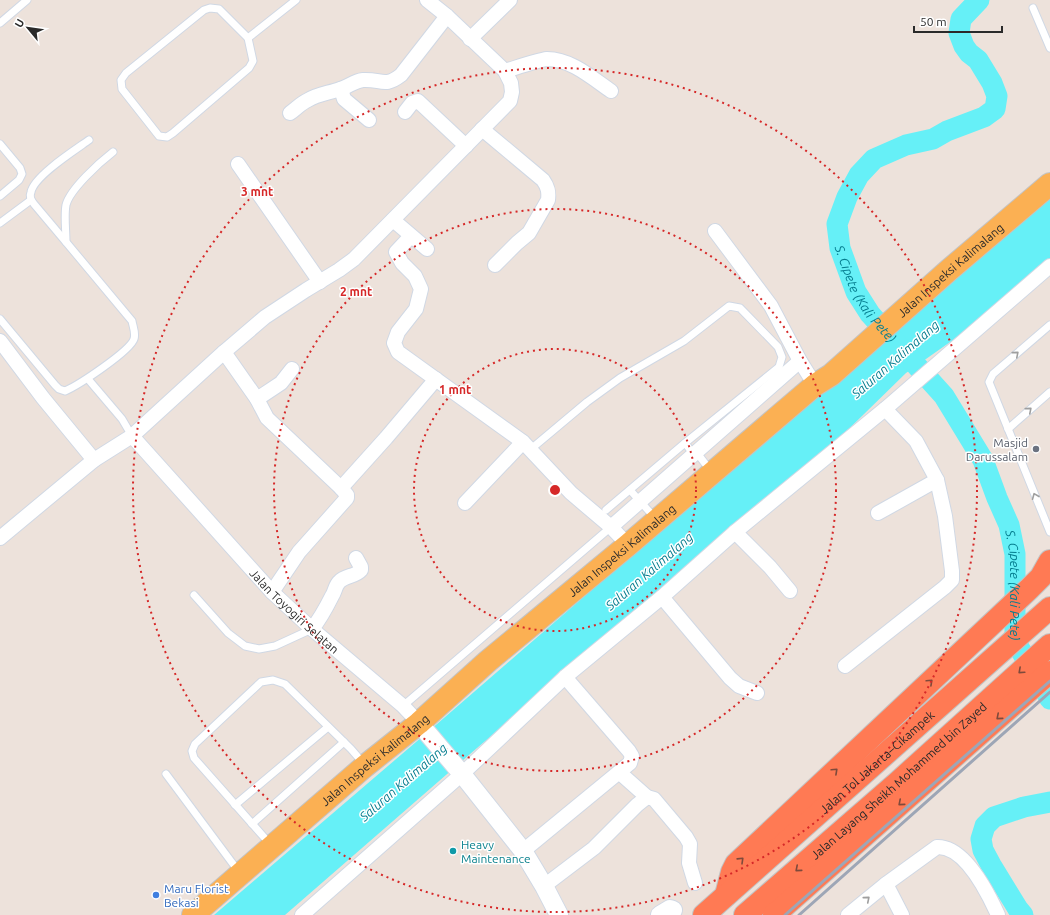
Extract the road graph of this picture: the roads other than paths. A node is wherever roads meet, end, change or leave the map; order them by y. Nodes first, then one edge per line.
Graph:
1 (27, 0) edge
2 (296, 0) edge
3 (427, 0) edge
4 (510, 0) edge
5 (1033, 8) dead end
6 (448, 16) junction
7 (0, 23) edge
8 (248, 38) junction
9 (470, 39) junction
10 (1050, 48) edge
11 (505, 71) junction
12 (341, 89) junction
13 (611, 91) dead end
14 (405, 112) dead end
15 (290, 113) dead end
16 (368, 120) dead end
17 (482, 129) junction
18 (89, 140) dead end
19 (0, 144) edge
20 (466, 146) junction
21 (113, 152) dead end
22 (238, 164) dead end
23 (1050, 184) edge
24 (0, 196) edge
25 (31, 200) junction
26 (393, 220) junction
27 (0, 223) edge
28 (715, 231) dead end
29 (411, 236) junction
30 (66, 242) junction
31 (427, 249) dead end
32 (495, 265) dead end
33 (1050, 266) edge
34 (320, 282) junction
35 (0, 319) edge
36 (1050, 325) edge
37 (0, 341) edge
38 (224, 352) junction
39 (800, 361) junction
40 (292, 369) dead end
41 (88, 379) junction
42 (436, 379) junction
43 (823, 380) junction
44 (1050, 392) edge
45 (257, 399) junction
46 (885, 409) junction
47 (1008, 429) junction
48 (132, 436) junction
49 (685, 443) junction
50 (527, 446) junction
51 (697, 453) junction
52 (94, 460) junction
53 (712, 472) junction
54 (937, 480) junction
55 (341, 488) junction
56 (630, 490) junction
57 (641, 502) junction
58 (465, 503) dead end
59 (606, 510) dead end
60 (878, 513) dead end
61 (657, 520) junction
62 (611, 527) junction
63 (735, 532) junction
64 (1050, 532) edge
65 (0, 537) edge
66 (628, 546) junction
67 (356, 558) dead end
68 (1050, 561) edge
69 (790, 591) dead end
70 (272, 592) junction
71 (194, 595) dead end
72 (662, 597) junction
73 (1050, 608) edge
74 (1050, 621) edge
75 (312, 629) junction
76 (1050, 645) edge
77 (845, 666) dead end
78 (1050, 672) edge
79 (565, 677) junction
80 (757, 693) dead end
81 (403, 706) junction
82 (420, 725) junction
83 (328, 727) junction
84 (342, 740) junction
85 (365, 766) junction
86 (620, 773) junction
87 (166, 774) dead end
88 (462, 774) junction
89 (647, 797) junction
90 (235, 805) junction
91 (252, 824) junction
92 (271, 846) junction
93 (523, 851) junction
94 (240, 874) junction
95 (695, 883) dead end
96 (886, 884) junction
97 (544, 886) junction
98 (724, 905) edge
99 (193, 915) edge
100 (302, 915) edge
101 (559, 915) edge
102 (704, 915) edge
103 (745, 915) edge
104 (774, 915) edge
105 (848, 915) edge
106 (902, 915) edge
107 (998, 915) edge

1 - 7 lane
2 - 8 lane
3 - 6 street
4 - 9 street
5 - 10 lane
6 - 9 street
6 - 12 street
8 - 8 lane
9 - 11 street
11 - 13 street
11 - 17 street
12 - 15 street
12 - 16 street
14 - 20 street
17 - 20 street
17 - 32 street
18 - 25 lane
19 - 24 lane
20 - 26 street
21 - 30 lane
22 - 34 street
23 - 43 main road, Jalan Inspeksi Kalimalang
25 - 27 lane
25 - 30 lane
26 - 29 street
26 - 34 street
28 - 39 street
29 - 31 street
29 - 42 street
30 - 41 lane
33 - 46 street
34 - 38 street
35 - 41 lane
47 -> 36 lane
37 - 52 street
38 - 45 street
38 - 48 street
39 - 43 street
39 - 51 street
40 - 45 street
41 - 48 lane
42 - 50 street
42 - 55 street
43 - 53 main road, Jalan Inspeksi Kalimalang
47 -> 44 lane
45 - 55 street
46 - 54 street
46 - 63 street
64 -> 47 lane
48 - 52 street
48 - 70 street, Jalan Toyogiri Selatan
49 - 50 lane
49 - 51 lane
49 - 56 lane
50 - 58 street
50 - 62 street
51 - 53 lane
51 - 57 street
52 - 65 street
53 - 61 main road, Jalan Inspeksi Kalimalang
54 - 60 street
54 - 77 street
55 - 70 street
56 - 57 lane
56 - 59 lane
57 - 61 lane
57 - 62 street
61 - 66 main road, Jalan Inspeksi Kalimalang
62 - 66 street
62 - 81 lane
63 - 69 street
63 - 72 street
66 - 82 main road, Jalan Inspeksi Kalimalang
67 - 75 street
98 -> 68 highway
70 - 75 street, Jalan Toyogiri Selatan
71 - 75 lane
72 - 79 street
72 - 80 street
73 - 98 highway, Jalan Tol Jakarta–Cikampek
74 - 98 highway, Jalan Layang Sheikh Mohammed bin Zayed
75 - 81 street, Jalan Toyogiri Selatan
76 -> 103 highway, Jalan Layang Sheikh Mohammed bin Zayed
78 -> 104 highway
79 - 86 street
79 - 88 street
81 - 82 street, Jalan Toyogiri Selatan
82 - 85 main road, Jalan Inspeksi Kalimalang
82 - 88 street, Jalan Toyogiri Selatan
83 - 84 lane
83 - 90 lane
83 - 90 lane
84 - 85 lane
84 - 91 lane
85 - 92 main road, Jalan Inspeksi Kalimalang
86 - 89 street
86 - 93 street
87 - 94 lane
88 - 93 street, Jalan Toyogiri Selatan
88 - 100 street
89 - 95 street
89 - 97 street
90 - 91 lane
91 - 92 lane
92 - 94 main road, Jalan Inspeksi Kalimalang
93 - 97 street, Jalan Toyogiri Selatan
94 - 99 main road, Jalan Inspeksi Kalimalang
105 -> 96 street
96 - 106 street
96 - 107 street
97 - 101 street, Jalan Toyogiri Selatan
98 - 102 highway, Jalan Tol Jakarta–Cikampek

